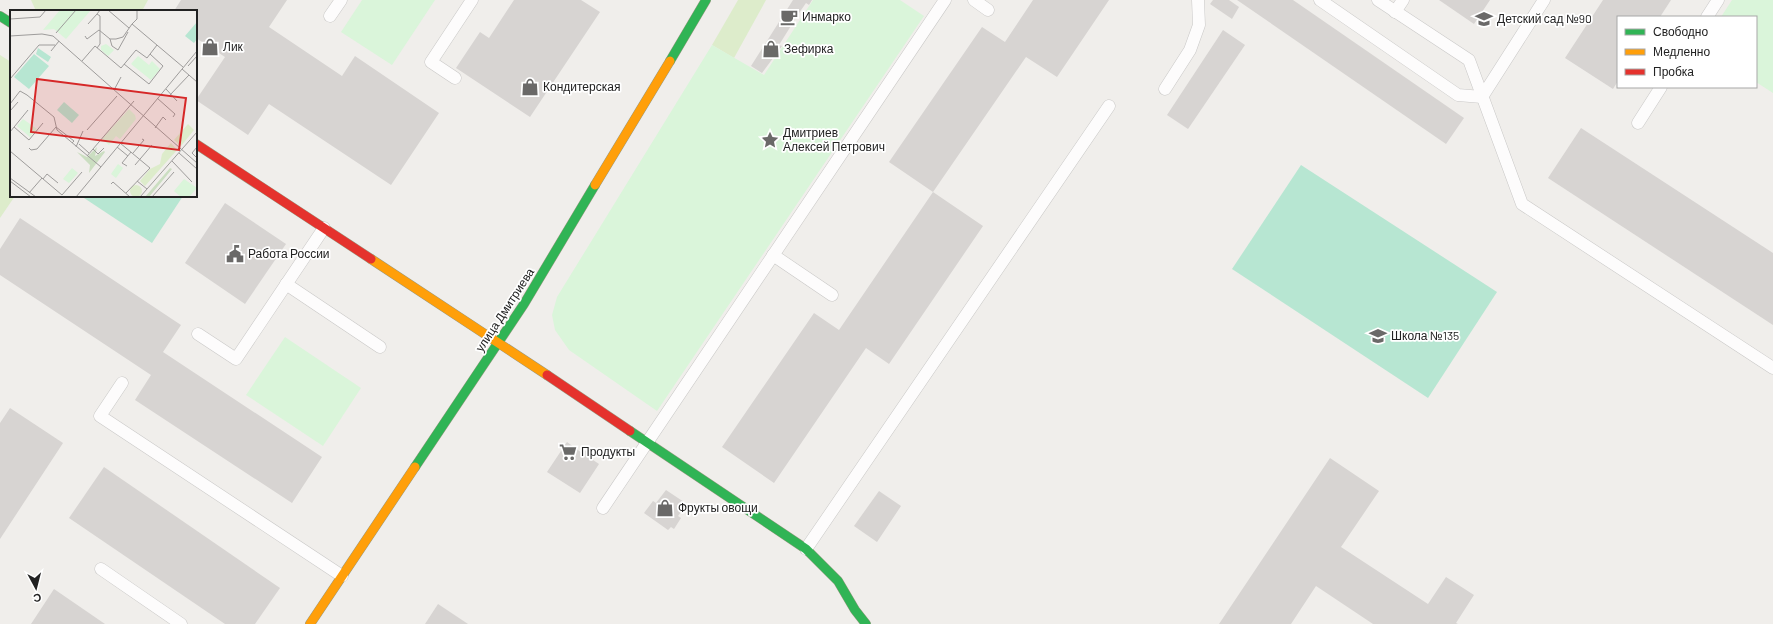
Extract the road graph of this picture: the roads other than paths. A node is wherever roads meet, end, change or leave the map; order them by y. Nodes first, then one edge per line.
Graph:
1 (341, 0) edge
2 (472, 0) edge
3 (945, 0) edge
4 (974, 0) edge
5 (1198, 0) edge
6 (1320, 0) edge
7 (1378, 0) edge
8 (1403, 0) edge
9 (1544, 0) edge
10 (1718, 0) edge
11 (704, 1) edge
12 (988, 10) dead end
13 (1395, 12) junction
14 (0, 16) edge
15 (330, 16) dead end
16 (1708, 16) edge
17 (10, 22) edge
18 (455, 78) dead end
19 (1660, 88) edge
20 (1165, 89) dead end
21 (1482, 97) junction
22 (1109, 106) dead end
23 (1638, 123) dead end
24 (197, 145) edge
25 (324, 228) junction
26 (773, 255) junction
27 (286, 284) junction
28 (832, 295) dead end
29 (198, 334) dead end
30 (498, 342) junction
31 (380, 346) dead end
32 (1773, 368) edge
33 (122, 383) dead end
34 (647, 442) junction
35 (603, 508) dead end
36 (806, 549) junction
37 (101, 569) dead end
38 (342, 576) junction
39 (855, 610) junction
40 (181, 624) edge
41 (310, 624) edge
42 (848, 624) edge
43 (866, 624) edge

1 - 15 lane
2 - 18 lane
3 - 26 lane
4 - 12 lane
5 - 20 lane
6 - 21 lane
7 - 13 lane
8 - 13 lane
9 - 21 lane
10 - 16 lane
11 - 30 street, улица Дмитриева
13 - 21 lane
14 - 17 street
19 - 23 lane
21 - 32 lane
22 - 36 lane
24 - 25 street
25 - 27 lane
25 - 30 street
26 - 28 lane
26 - 34 lane
27 - 29 lane
27 - 31 lane
30 - 34 street
30 - 38 street, улица Дмитриева
33 - 38 lane
34 - 35 lane
34 - 36 street
36 - 39 street
37 - 40 lane
38 - 41 street, улица Дмитриева
39 - 42 lane
39 - 43 street

